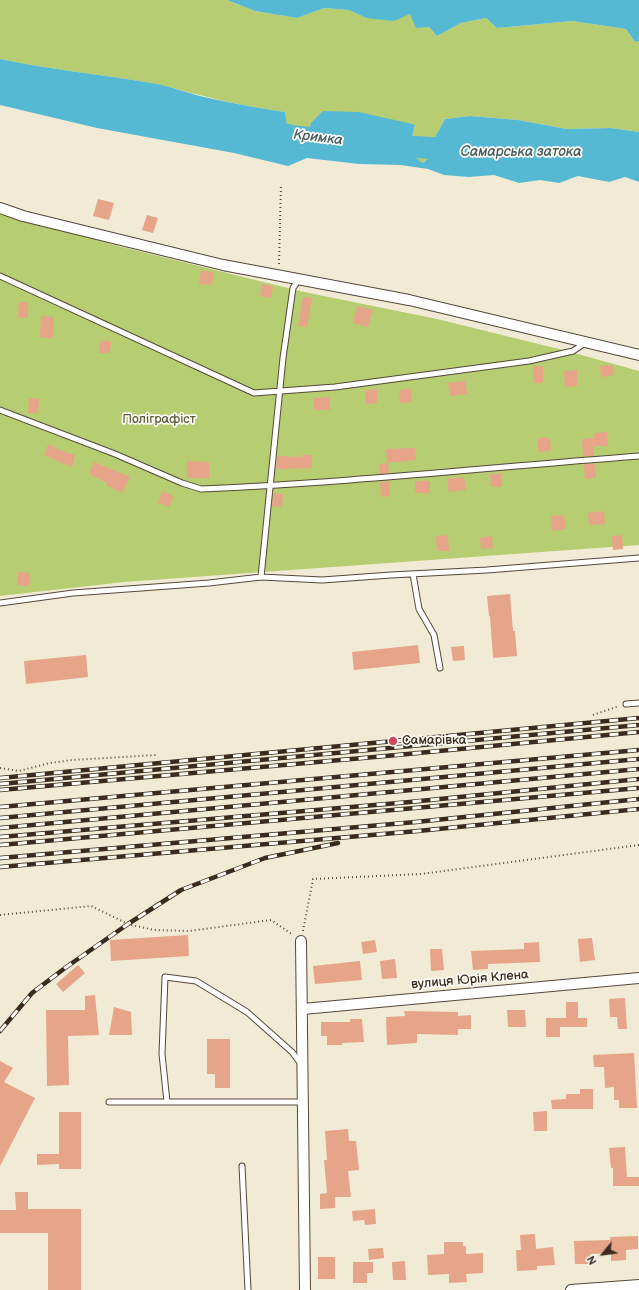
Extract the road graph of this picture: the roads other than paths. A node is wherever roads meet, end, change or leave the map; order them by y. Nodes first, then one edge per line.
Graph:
1 (0, 208) edge
2 (0, 276) edge
3 (299, 279) junction
4 (585, 342) junction
5 (639, 355) edge
6 (280, 391) junction
7 (0, 410) edge
8 (639, 456) edge
9 (270, 485) junction
10 (639, 558) edge
11 (413, 574) junction
12 (261, 577) junction
13 (0, 603) edge
14 (440, 668) dead end
15 (639, 703) edge
16 (626, 704) road end
17 (301, 941) road end
18 (639, 978) edge
19 (303, 1008) junction
20 (303, 1068) junction
21 (109, 1102) dead end
22 (167, 1102) junction
23 (304, 1102) junction
24 (242, 1166) dead end
25 (639, 1285) edge
26 (248, 1290) edge
27 (305, 1290) edge
28 (571, 1290) edge

1 - 3 street
2 - 6 lane
3 - 4 street
3 - 6 lane
4 - 5 street
4 - 6 lane
6 - 9 lane
7 - 9 lane
8 - 9 lane
9 - 12 lane
10 - 11 lane
11 - 12 lane
11 - 14 lane
12 - 13 lane
15 - 16 lane
17 - 19 street
18 - 19 street, вулиця Юрія Клена
19 - 20 street
20 - 22 lane
20 - 23 street
21 - 22 lane
22 - 23 lane
23 - 27 street
24 - 26 lane
25 - 28 street

